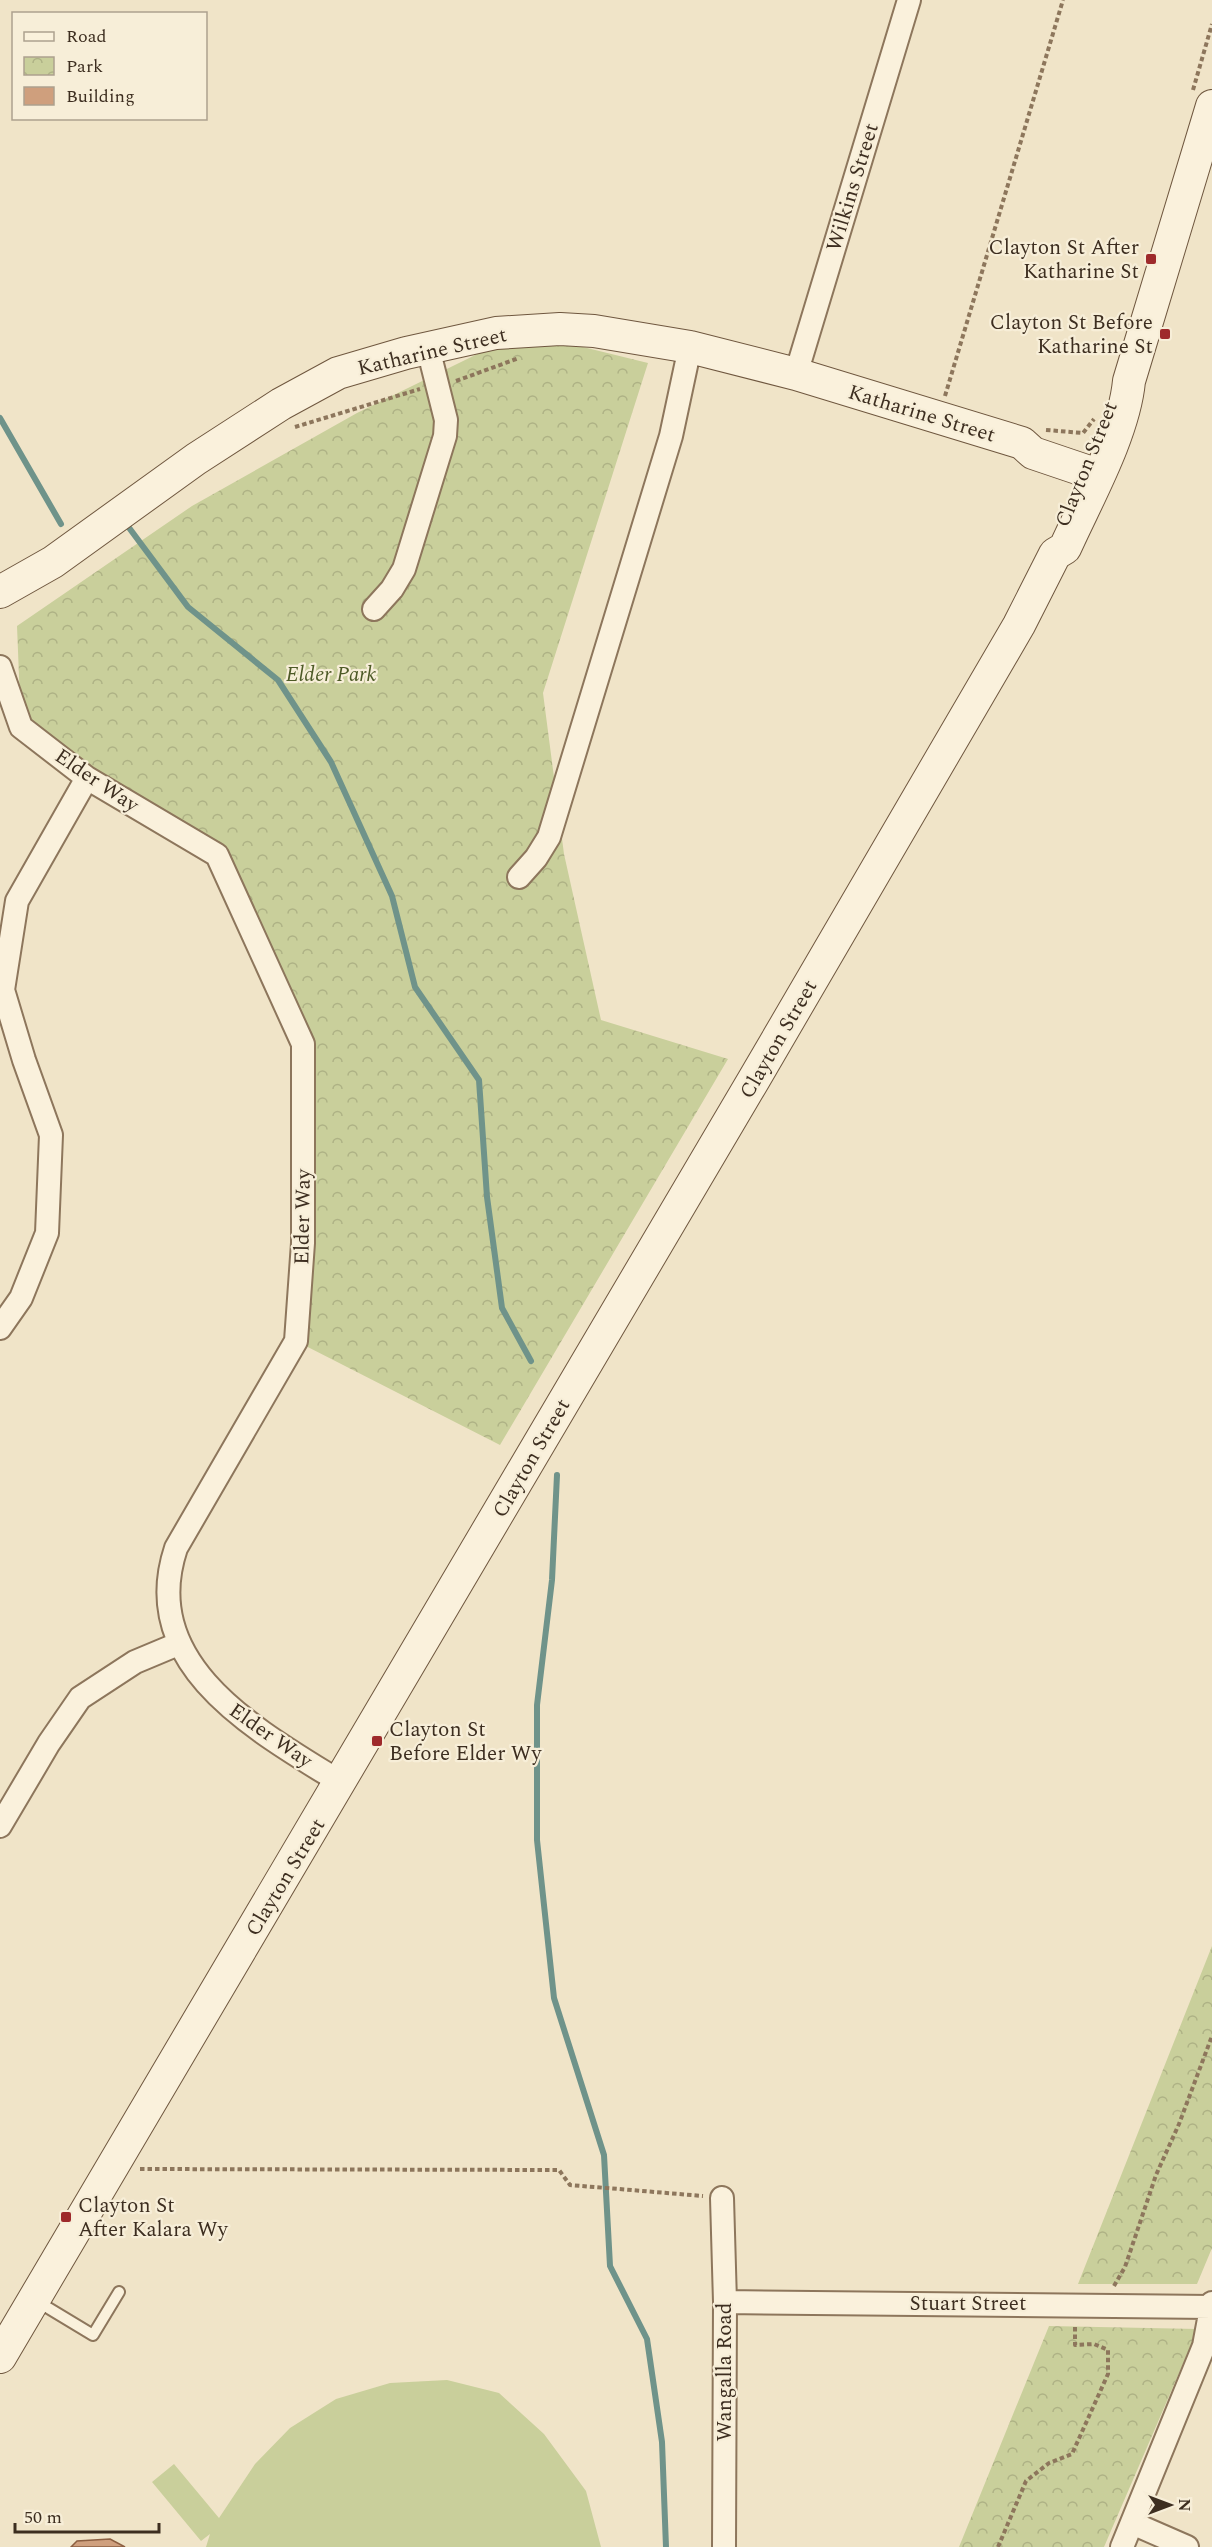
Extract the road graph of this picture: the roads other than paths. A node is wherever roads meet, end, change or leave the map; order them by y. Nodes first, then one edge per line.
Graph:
1 (909, 0) edge
2 (1202, 99) edge
3 (690, 346) junction
4 (428, 348) junction
5 (796, 374) junction
6 (1094, 468) junction
7 (0, 592) edge
8 (374, 609) dead end
9 (0, 667) edge
10 (87, 778) junction
11 (519, 878) dead end
12 (1, 990) edge
13 (0, 1328) edge
14 (178, 1644) junction
15 (340, 1782) junction
16 (0, 1826) edge
17 (722, 2198) road end
18 (119, 2292) dead end
19 (34, 2300) junction
20 (725, 2302) junction
21 (1212, 2306) edge
22 (8, 2326) edge
23 (0, 2357) edge
24 (1132, 2523) junction
25 (724, 2547) edge
26 (1122, 2547) edge
27 (1187, 2547) edge

1 - 5 street, Wilkins Street
2 - 6 main road, Clayton Street
3 - 4 main road, Katharine Street
3 - 5 main road, Katharine Street
3 - 11 street
4 - 7 main road, Katharine Street
4 - 8 street
5 - 6 main road, Katharine Street
6 - 15 main road, Clayton Street
9 - 10 street, Elder Way
10 - 12 street
10 - 14 street, Elder Way
12 - 13 street
14 - 15 street, Elder Way
14 - 16 street
15 - 19 main road, Clayton Street
17 - 20 street, Wangalla Road
18 - 19 lane
19 - 22 main road, Clayton Street
20 - 21 street, Stuart Street
20 - 25 street, Wangalla Road
21 - 24 street
22 - 23 main road, Clayton Street
24 - 26 street
24 - 27 street

